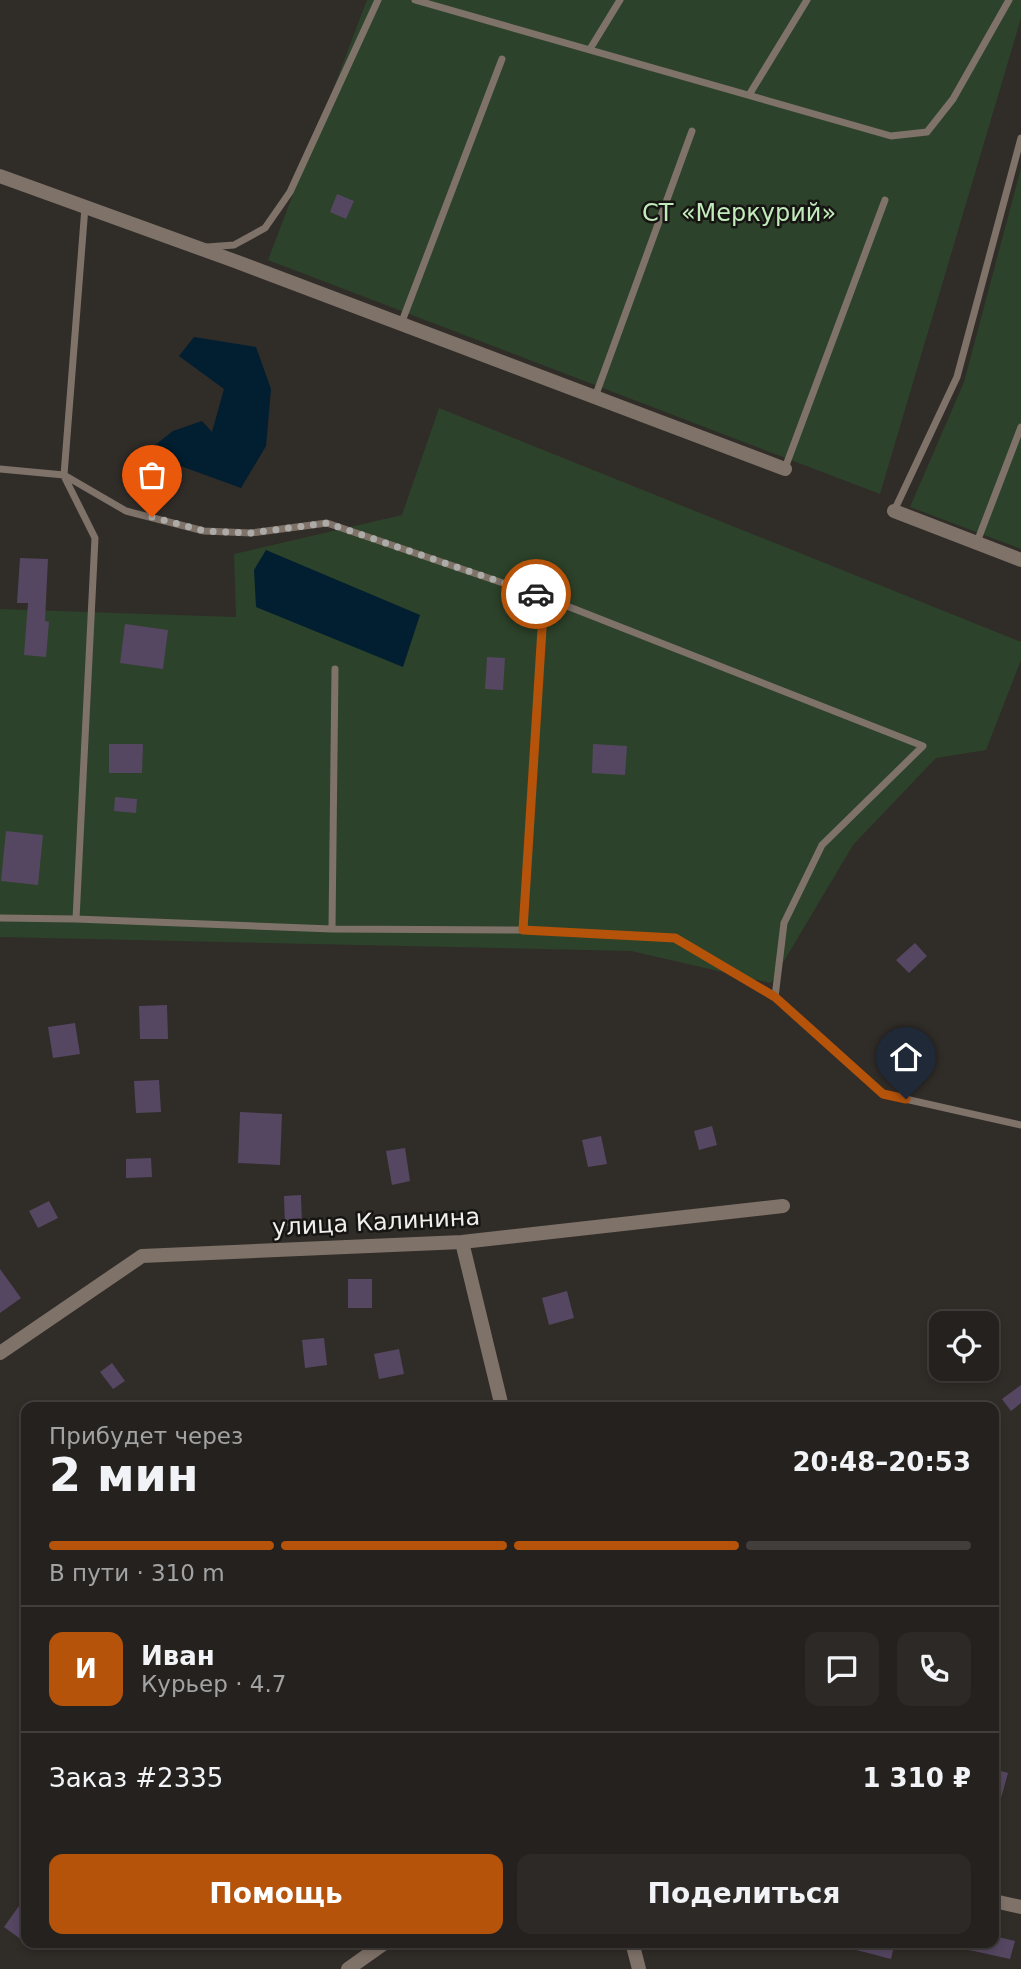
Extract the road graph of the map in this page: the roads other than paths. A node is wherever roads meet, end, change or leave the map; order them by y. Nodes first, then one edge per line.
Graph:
1 (378, 0) edge
2 (415, 0) edge
3 (620, 0) edge
4 (807, 0) edge
5 (1009, 0) edge
6 (590, 50) junction
7 (502, 59) dead end
8 (749, 94) junction
9 (692, 131) dead end
10 (1021, 138) edge
11 (0, 176) edge
12 (885, 200) dead end
13 (85, 207) junction
14 (199, 248) junction
15 (401, 324) junction
16 (594, 397) junction
17 (1021, 427) edge
18 (0, 469) edge
19 (785, 469) joint
20 (64, 475) junction
21 (894, 511) joint
22 (977, 542) junction
23 (1021, 560) edge
24 (544, 597) junction
25 (335, 669) dead end
26 (0, 918) edge
27 (76, 919) junction
28 (332, 929) junction
29 (523, 930) junction
30 (775, 997) junction
31 (1021, 1125) edge
32 (783, 1206) dead end
33 (462, 1242) junction
34 (0, 1353) edge
35 (501, 1402) edge
36 (999, 1902) edge
37 (1021, 1908) edge
38 (378, 1948) edge
39 (634, 1948) edge
40 (348, 1969) edge
41 (639, 1969) edge

1 - 14 lane
2 - 6 lane
3 - 6 lane
4 - 8 lane
5 - 8 lane
6 - 8 lane
7 - 15 lane
9 - 16 lane
10 - 21 lane
11 - 13 street
12 - 19 lane
13 - 14 street
13 - 20 lane
14 - 15 street
15 - 16 street
16 - 19 street
17 - 22 lane
18 - 20 lane
20 - 24 lane
20 - 27 lane
21 - 22 street
22 - 23 street
24 - 29 lane
24 - 30 lane
25 - 28 lane
26 - 27 lane
27 - 28 lane
28 - 29 lane
29 - 30 lane
30 - 31 lane
32 - 33 street, улица Калинина
33 - 34 street, улица Калинина
33 - 35 street
36 - 37 street
38 - 40 street
39 - 41 street

